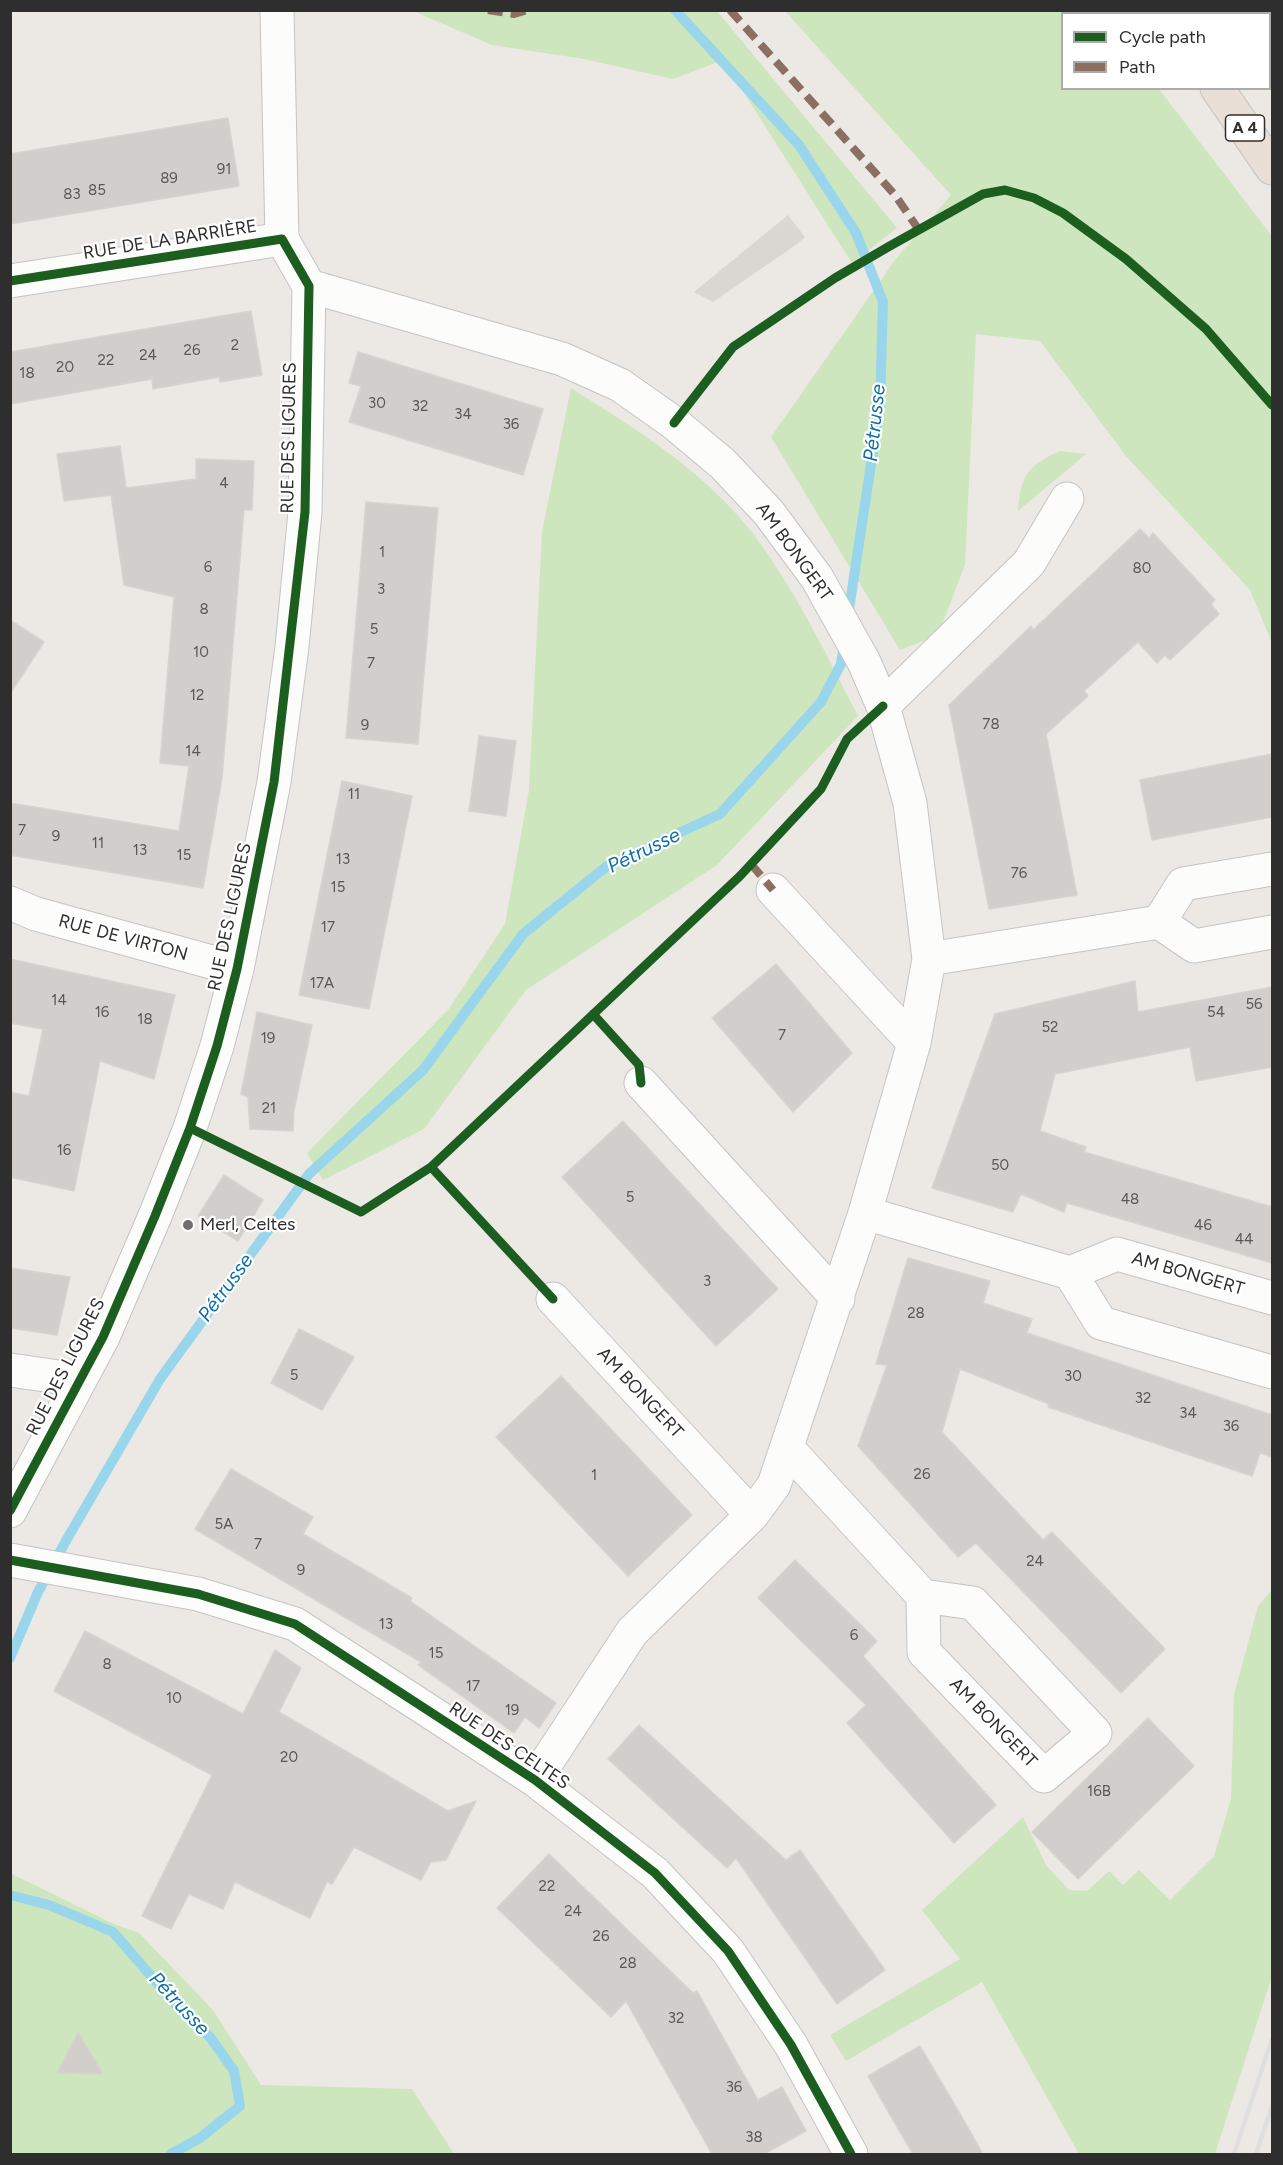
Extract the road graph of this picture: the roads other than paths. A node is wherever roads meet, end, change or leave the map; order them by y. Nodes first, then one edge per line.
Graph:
1 (277, 10) edge
2 (1218, 90) edge
3 (1272, 168) edge
4 (282, 239) junction
5 (10, 281) edge
6 (309, 286) junction
7 (1067, 499) dead end
8 (883, 706) junction
9 (1272, 869) edge
10 (773, 890) dead end
11 (10, 903) edge
12 (1159, 922) junction
13 (1272, 932) edge
14 (929, 959) junction
15 (237, 969) junction
16 (914, 1043) junction
17 (641, 1083) dead end
18 (865, 1213) junction
19 (1070, 1273) junction
20 (1272, 1298) edge
21 (553, 1299) dead end
22 (838, 1299) junction
23 (10, 1370) edge
24 (1272, 1372) edge
25 (80, 1380) junction
26 (788, 1449) junction
27 (10, 1511) edge
28 (752, 1515) junction
29 (23, 1561) edge
30 (923, 1596) junction
31 (535, 1780) junction
32 (851, 2154) edge

1 - 4 street
2 - 3 highway, A 4
4 - 5 street, RUE DE LA BARRIÈRE
4 - 6 street, RUE DE LA BARRIÈRE
6 - 8 street, AM BONGERT
6 - 15 street, RUE DES LIGURES
7 - 8 street
8 - 14 street, AM BONGERT
9 - 12 street
10 - 16 street
11 - 15 street, RUE DE VIRTON
12 - 13 street
12 - 14 street
14 - 16 street, AM BONGERT
15 - 25 street, RUE DES LIGURES
16 - 18 street, AM BONGERT
17 - 22 street
18 - 19 street
18 - 22 street, AM BONGERT
19 - 20 street, AM BONGERT
19 - 24 street
21 - 28 street, AM BONGERT
22 - 26 street, AM BONGERT
23 - 25 street
25 - 27 street, RUE DES LIGURES
26 - 28 street, AM BONGERT
26 - 30 street
28 - 31 street, AM BONGERT
29 - 31 street, RUE DES CELTES
30 - 30 street, AM BONGERT
31 - 32 street, RUE DES CELTES

